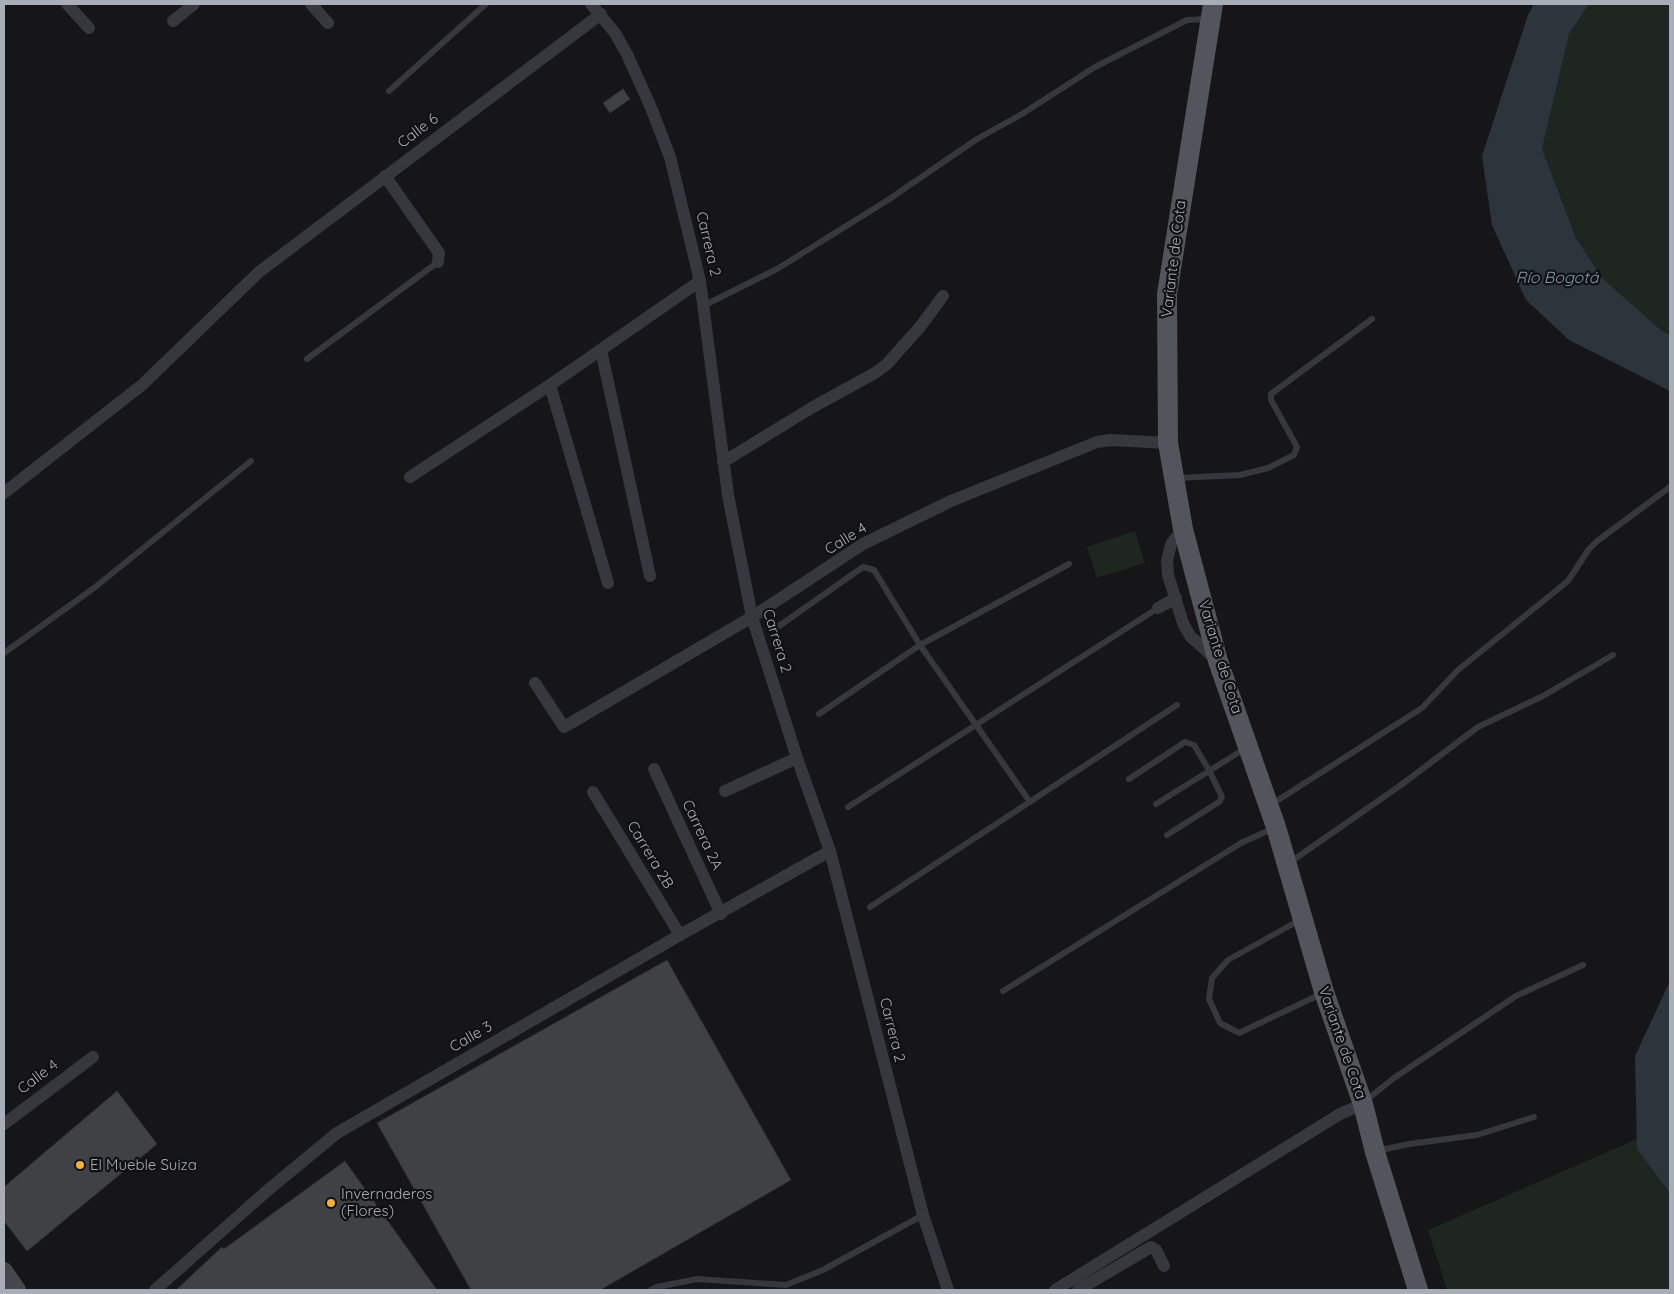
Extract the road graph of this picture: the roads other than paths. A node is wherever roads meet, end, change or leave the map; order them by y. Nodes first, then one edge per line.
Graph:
1 (67, 4) edge
2 (194, 4) edge
3 (311, 4) edge
4 (486, 4) edge
5 (591, 4) edge
6 (1211, 11) edge
7 (601, 14) junction
8 (173, 21) dead end
9 (328, 23) dead end
10 (89, 28) dead end
11 (389, 91) dead end
12 (385, 176) junction
13 (438, 262) joint
14 (700, 281) junction
15 (943, 296) dead end
16 (703, 306) junction
17 (1372, 319) dead end
18 (601, 350) junction
19 (307, 358) dead end
20 (550, 385) junction
21 (1168, 443) junction
22 (251, 462) dead end
23 (723, 462) junction
24 (410, 477) dead end
25 (1174, 478) junction
26 (1670, 487) edge
27 (4, 494) edge
28 (1183, 529) junction
29 (1069, 564) dead end
30 (650, 576) dead end
31 (608, 583) dead end
32 (1176, 598) junction
33 (1158, 608) joint
34 (752, 617) junction
35 (779, 626) dead end
36 (920, 646) junction
37 (4, 653) edge
38 (1613, 655) dead end
39 (1218, 661) junction
40 (535, 683) dead end
41 (1177, 705) dead end
42 (819, 714) dead end
43 (976, 726) junction
44 (1249, 746) junction
45 (797, 758) junction
46 (654, 769) dead end
47 (1209, 770) junction
48 (1129, 779) dead end
49 (725, 791) dead end
50 (593, 792) dead end
51 (1030, 802) junction
52 (1156, 804) dead end
53 (1269, 806) junction
54 (848, 807) dead end
55 (1276, 827) junction
56 (1167, 835) dead end
57 (830, 851) junction
58 (1286, 865) junction
59 (870, 907) dead end
60 (722, 914) junction
61 (1303, 918) junction
62 (680, 934) junction
63 (1583, 965) dead end
64 (1003, 991) dead end
65 (1324, 992) junction
66 (92, 1057) dead end
67 (1363, 1104) junction
68 (1534, 1117) dead end
69 (4, 1124) edge
70 (1374, 1152) junction
71 (923, 1215) junction
72 (1164, 1266) dead end
73 (4, 1272) edge
74 (17, 1290) edge
75 (155, 1290) edge
76 (651, 1290) edge
77 (948, 1290) edge
78 (1055, 1290) edge
79 (1078, 1290) edge
80 (1418, 1290) edge

1 - 10 street
2 - 8 street
3 - 9 street
4 - 11 lane
5 - 7 street, Carrera 2
6 - 16 lane
6 - 21 main road, Variante de Cota
7 - 12 street, Calle 6
7 - 14 street, Carrera 2
12 - 13 street
12 - 27 street, Calle 6
13 - 19 lane
14 - 16 street, Carrera 2
14 - 18 street
15 - 23 street
16 - 23 street, Carrera 2
17 - 25 lane
18 - 20 street
18 - 30 street
20 - 24 street
20 - 31 street
21 - 25 main road, Variante de Cota
21 - 34 street, Calle 4
22 - 37 lane
23 - 34 street, Carrera 2
25 - 28 main road, Variante de Cota
26 - 53 lane
28 - 32 street
28 - 39 main road, Variante de Cota
29 - 36 lane
32 - 33 street
32 - 39 street
33 - 43 lane
34 - 40 street, Calle 4
34 - 45 street, Carrera 2
35 - 36 lane
36 - 42 lane
36 - 43 lane
38 - 58 lane
39 - 44 main road, Variante de Cota
41 - 51 lane
43 - 51 lane
43 - 54 lane
44 - 47 lane
44 - 53 main road, Variante de Cota
45 - 49 street
45 - 57 street, Carrera 2
46 - 60 street, Carrera 2A
47 - 48 lane
47 - 52 lane
47 - 56 lane
50 - 62 street, Carrera 2B
51 - 59 lane
53 - 55 main road, Variante de Cota
55 - 58 main road, Variante de Cota
55 - 64 lane
57 - 60 street, Calle 3
57 - 71 street, Carrera 2
58 - 61 main road, Variante de Cota
60 - 62 street, Calle 3
61 - 65 main road, Variante de Cota
61 - 65 lane
62 - 75 street, Calle 3
63 - 67 lane
65 - 67 main road, Variante de Cota
66 - 69 street, Calle 4
67 - 70 main road, Variante de Cota
67 - 78 street
68 - 70 lane
70 - 80 main road, Variante de Cota
71 - 76 lane
71 - 77 street, Carrera 2
72 - 79 street
73 - 74 main road

